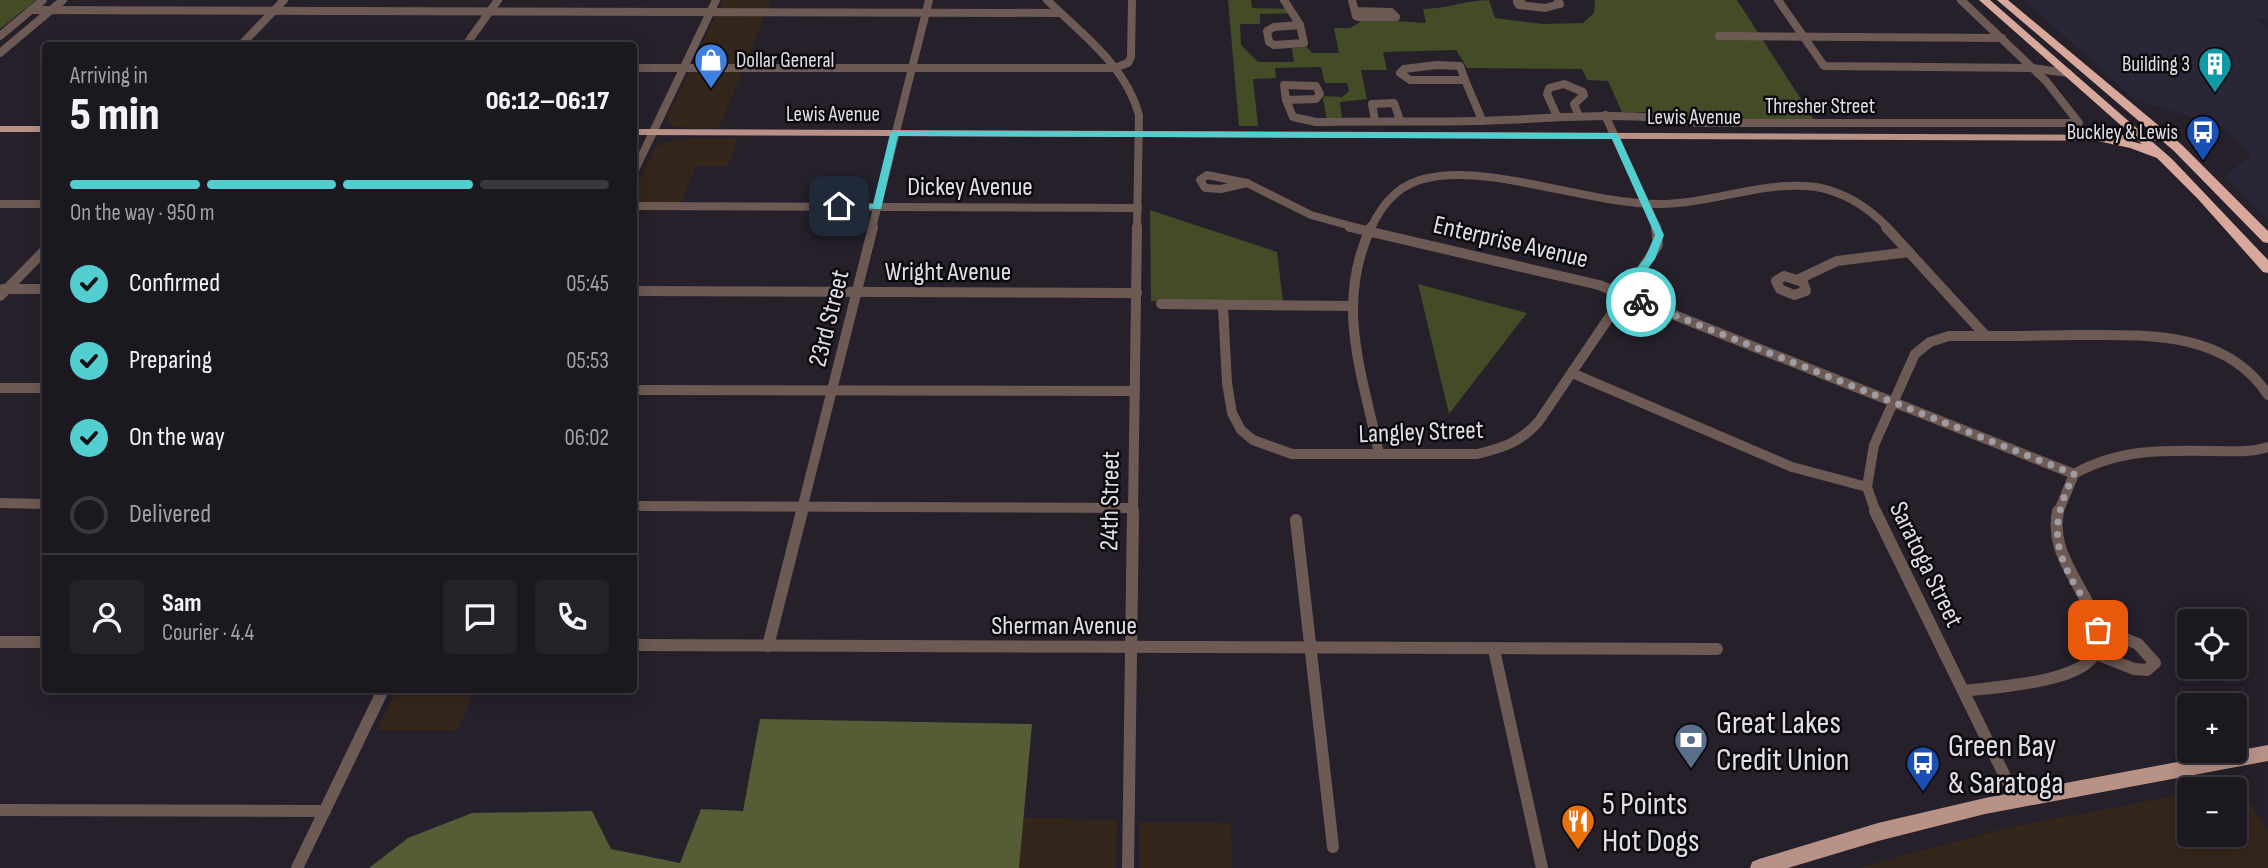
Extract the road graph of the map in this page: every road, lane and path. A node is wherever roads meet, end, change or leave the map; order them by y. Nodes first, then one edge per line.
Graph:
1 (43, 0) edge
2 (63, 0) edge
3 (284, 0) edge
4 (498, 0) edge
5 (716, 0) edge
6 (929, 0) edge
7 (1047, 0) edge
8 (1132, 0) edge
9 (1284, 0) edge
10 (1352, 0) edge
11 (1521, 0) edge
12 (1558, 0) edge
13 (1778, 0) edge
14 (1961, 0) edge
15 (1984, 0) edge
16 (2002, 0) edge
17 (31, 10) junction
18 (51, 10) junction
19 (273, 11) junction
20 (490, 11) junction
21 (1355, 11) dead end
22 (710, 12) junction
23 (925, 13) junction
24 (1060, 13) junction
25 (1300, 24) junction
26 (0, 36) edge
27 (1719, 36) dead end
28 (1804, 36) junction
29 (2002, 37) junction
30 (244, 42) edge
31 (468, 42) edge
32 (0, 53) edge
33 (2056, 63) junction
34 (637, 68) edge
35 (683, 68) junction
36 (1114, 68) junction
37 (2031, 68) junction
38 (911, 69) junction
39 (2068, 73) junction
40 (1465, 80) junction
41 (1286, 100) dead end
42 (1556, 114) junction
43 (1578, 114) junction
44 (1605, 115) junction
45 (2120, 117) junction
46 (1375, 120) junction
47 (1400, 120) junction
48 (1482, 120) junction
49 (0, 129) edge
50 (42, 129) edge
51 (637, 132) edge
52 (653, 132) junction
53 (894, 134) junction
54 (1139, 134) junction
55 (1615, 136) junction
56 (2102, 138) junction
57 (2144, 138) junction
58 (2167, 138) junction
59 (2168, 160) junction
60 (637, 166) edge
61 (1249, 183) dead end
62 (1646, 203) junction
63 (0, 204) edge
64 (42, 204) edge
65 (637, 206) edge
66 (877, 206) junction
67 (1138, 208) junction
68 (1368, 231) junction
69 (2268, 239) edge
70 (2250, 247) junction
71 (2268, 248) edge
72 (42, 252) edge
73 (1909, 252) junction
74 (2268, 269) edge
75 (1799, 279) dead end
76 (42, 289) edge
77 (2, 291) edge
78 (637, 291) edge
79 (856, 292) junction
80 (1137, 293) junction
81 (1623, 295) junction
82 (1161, 304) dead end
83 (1223, 306) junction
84 (1352, 306) junction
85 (1985, 335) junction
86 (1572, 373) junction
87 (0, 388) edge
88 (42, 388) edge
89 (637, 390) edge
90 (832, 390) junction
91 (1135, 391) junction
92 (2268, 395) edge
93 (1893, 401) junction
94 (2268, 447) edge
95 (1379, 454) junction
96 (2074, 474) junction
97 (1867, 487) junction
98 (0, 503) edge
99 (42, 503) edge
100 (637, 506) edge
101 (803, 507) junction
102 (1133, 508) junction
103 (1296, 520) dead end
104 (2098, 628) junction
105 (0, 642) edge
106 (42, 642) edge
107 (637, 645) edge
108 (768, 646) junction
109 (1131, 648) junction
110 (1717, 649) dead end
111 (1311, 650) junction
112 (1494, 650) junction
113 (2096, 654) junction
114 (1964, 691) junction
115 (382, 693) edge
116 (2268, 753) edge
117 (2016, 799) junction
118 (0, 810) edge
119 (325, 811) junction
120 (1333, 847) dead end
121 (297, 868) edge
122 (1128, 868) edge
123 (1542, 868) edge
124 (1759, 868) edge

1 - 17 street
2 - 18 street
3 - 19 street
4 - 20 street
5 - 22 street
6 - 23 street, 23rd Street
7 - 24 street, 24th Street
8 - 36 street
9 - 25 street
10 - 21 street
11 - 12 street
13 - 28 street
14 - 29 street
15 - 33 highway
16 - 58 highway
17 - 18 street
17 - 26 street
18 - 19 street
18 - 32 street
19 - 20 street
19 - 30 street
20 - 22 street
20 - 31 street
22 - 23 street
22 - 35 street
23 - 24 street
23 - 38 street, 23rd Street
24 - 36 street, 24th Street
25 - 25 street
27 - 28 street
28 - 29 street
28 - 37 street
29 - 37 street
33 - 37 street
33 - 39 highway
34 - 35 street
35 - 38 street
35 - 52 street
36 - 38 street
36 - 54 street, 24th Street
37 - 39 street
37 - 44 street, Thresher Street
38 - 53 street, 23rd Street
39 - 45 highway
40 - 40 street
40 - 48 street
41 - 46 street, Thresher Street
42 - 43 street, Thresher Street
42 - 43 street
42 - 48 street, Thresher Street
43 - 44 street, Thresher Street
44 - 55 street, Langley Street
45 - 56 highway
45 - 57 highway
46 - 47 street, Thresher Street
46 - 47 street
47 - 48 street, Thresher Street
49 - 50 main road
51 - 52 main road, Lewis Avenue
52 - 53 main road, Lewis Avenue
52 - 60 street
53 - 54 main road, Lewis Avenue
53 - 66 street, 23rd Street
54 - 55 main road, Lewis Avenue
54 - 67 street, 24th Street
55 - 56 main road, Lewis Avenue
55 - 62 street, Langley Street
56 - 57 main road, Lewis Avenue
56 - 59 highway
57 - 58 main road, Lewis Avenue
57 - 59 highway
58 - 69 highway
59 - 70 highway
61 - 68 street, Enterprise Avenue
62 - 68 street
62 - 73 street
62 - 81 street, Langley Street
63 - 64 street
65 - 66 street, Dickey Avenue
66 - 67 street, Dickey Avenue
66 - 79 street, 23rd Street
67 - 80 street, 24th Street
68 - 81 street, Enterprise Avenue
68 - 84 street
70 - 71 highway
70 - 74 highway
72 - 77 street
73 - 75 street
73 - 85 street
76 - 77 street
78 - 79 street, Wright Avenue
79 - 80 street, Wright Avenue
79 - 90 street, 23rd Street
80 - 91 street, 24th Street
81 - 86 street, Langley Street
81 - 93 street, Enterprise Avenue
82 - 83 street
83 - 84 street
83 - 95 street, Langley Street
84 - 95 street
85 - 92 street, Saratoga Street
85 - 93 street, Saratoga Street
86 - 95 street, Langley Street
86 - 97 street
87 - 88 street
89 - 90 street
90 - 91 street
90 - 101 street, 23rd Street
91 - 102 street, 24th Street
93 - 96 street, Enterprise Avenue
93 - 97 street, Saratoga Street
94 - 96 street
96 - 104 street
97 - 114 street, Saratoga Street
98 - 99 street
100 - 101 street
101 - 102 street
101 - 108 street, 23rd Street
102 - 109 street, 24th Street
103 - 111 street
104 - 113 street
104 - 113 street
105 - 106 street
107 - 108 street, Sherman Avenue
108 - 109 street, Sherman Avenue
109 - 111 street, Sherman Avenue
109 - 122 street, 24th Street
110 - 112 street, Sherman Avenue
111 - 112 street, Sherman Avenue
111 - 120 street
112 - 123 street
113 - 114 street
114 - 117 street, Saratoga Street
115 - 119 street
116 - 117 main road
117 - 124 main road
118 - 119 street
119 - 121 street

